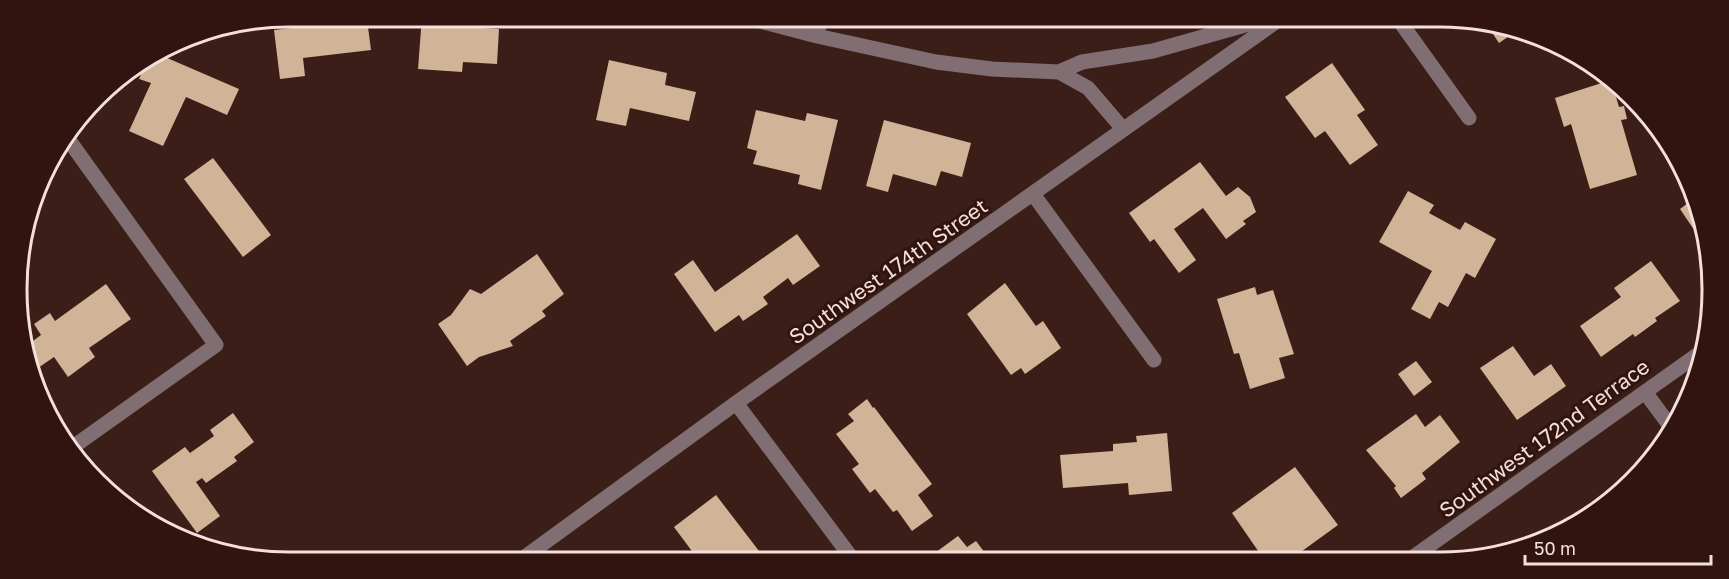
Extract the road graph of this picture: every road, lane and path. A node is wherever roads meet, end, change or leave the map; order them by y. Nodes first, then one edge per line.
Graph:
1 (783, 27) edge
2 (819, 27) edge
3 (1238, 27) edge
4 (1268, 27) edge
5 (1404, 27) edge
6 (817, 36) junction
7 (1059, 72) junction
8 (1469, 118) dead end
9 (1123, 129) junction
10 (71, 144) edge
11 (1033, 194) junction
12 (1693, 358) edge
13 (1154, 360) dead end
14 (1644, 392) junction
15 (736, 403) junction
16 (1667, 422) edge
17 (77, 444) edge
18 (532, 552) edge
19 (847, 552) edge
20 (1420, 552) edge

1 - 6 street
2 - 6 street
3 - 7 street
4 - 9 street, Southwest 174th Street
5 - 8 street
6 - 7 street
7 - 9 street
9 - 11 street, Southwest 174th Street
10 - 17 street
11 - 13 street
11 - 15 street, Southwest 174th Street
12 - 14 street, Southwest 172nd Terrace
14 - 16 street
14 - 20 street, Southwest 172nd Terrace
15 - 18 street, Southwest 174th Street
15 - 19 street

